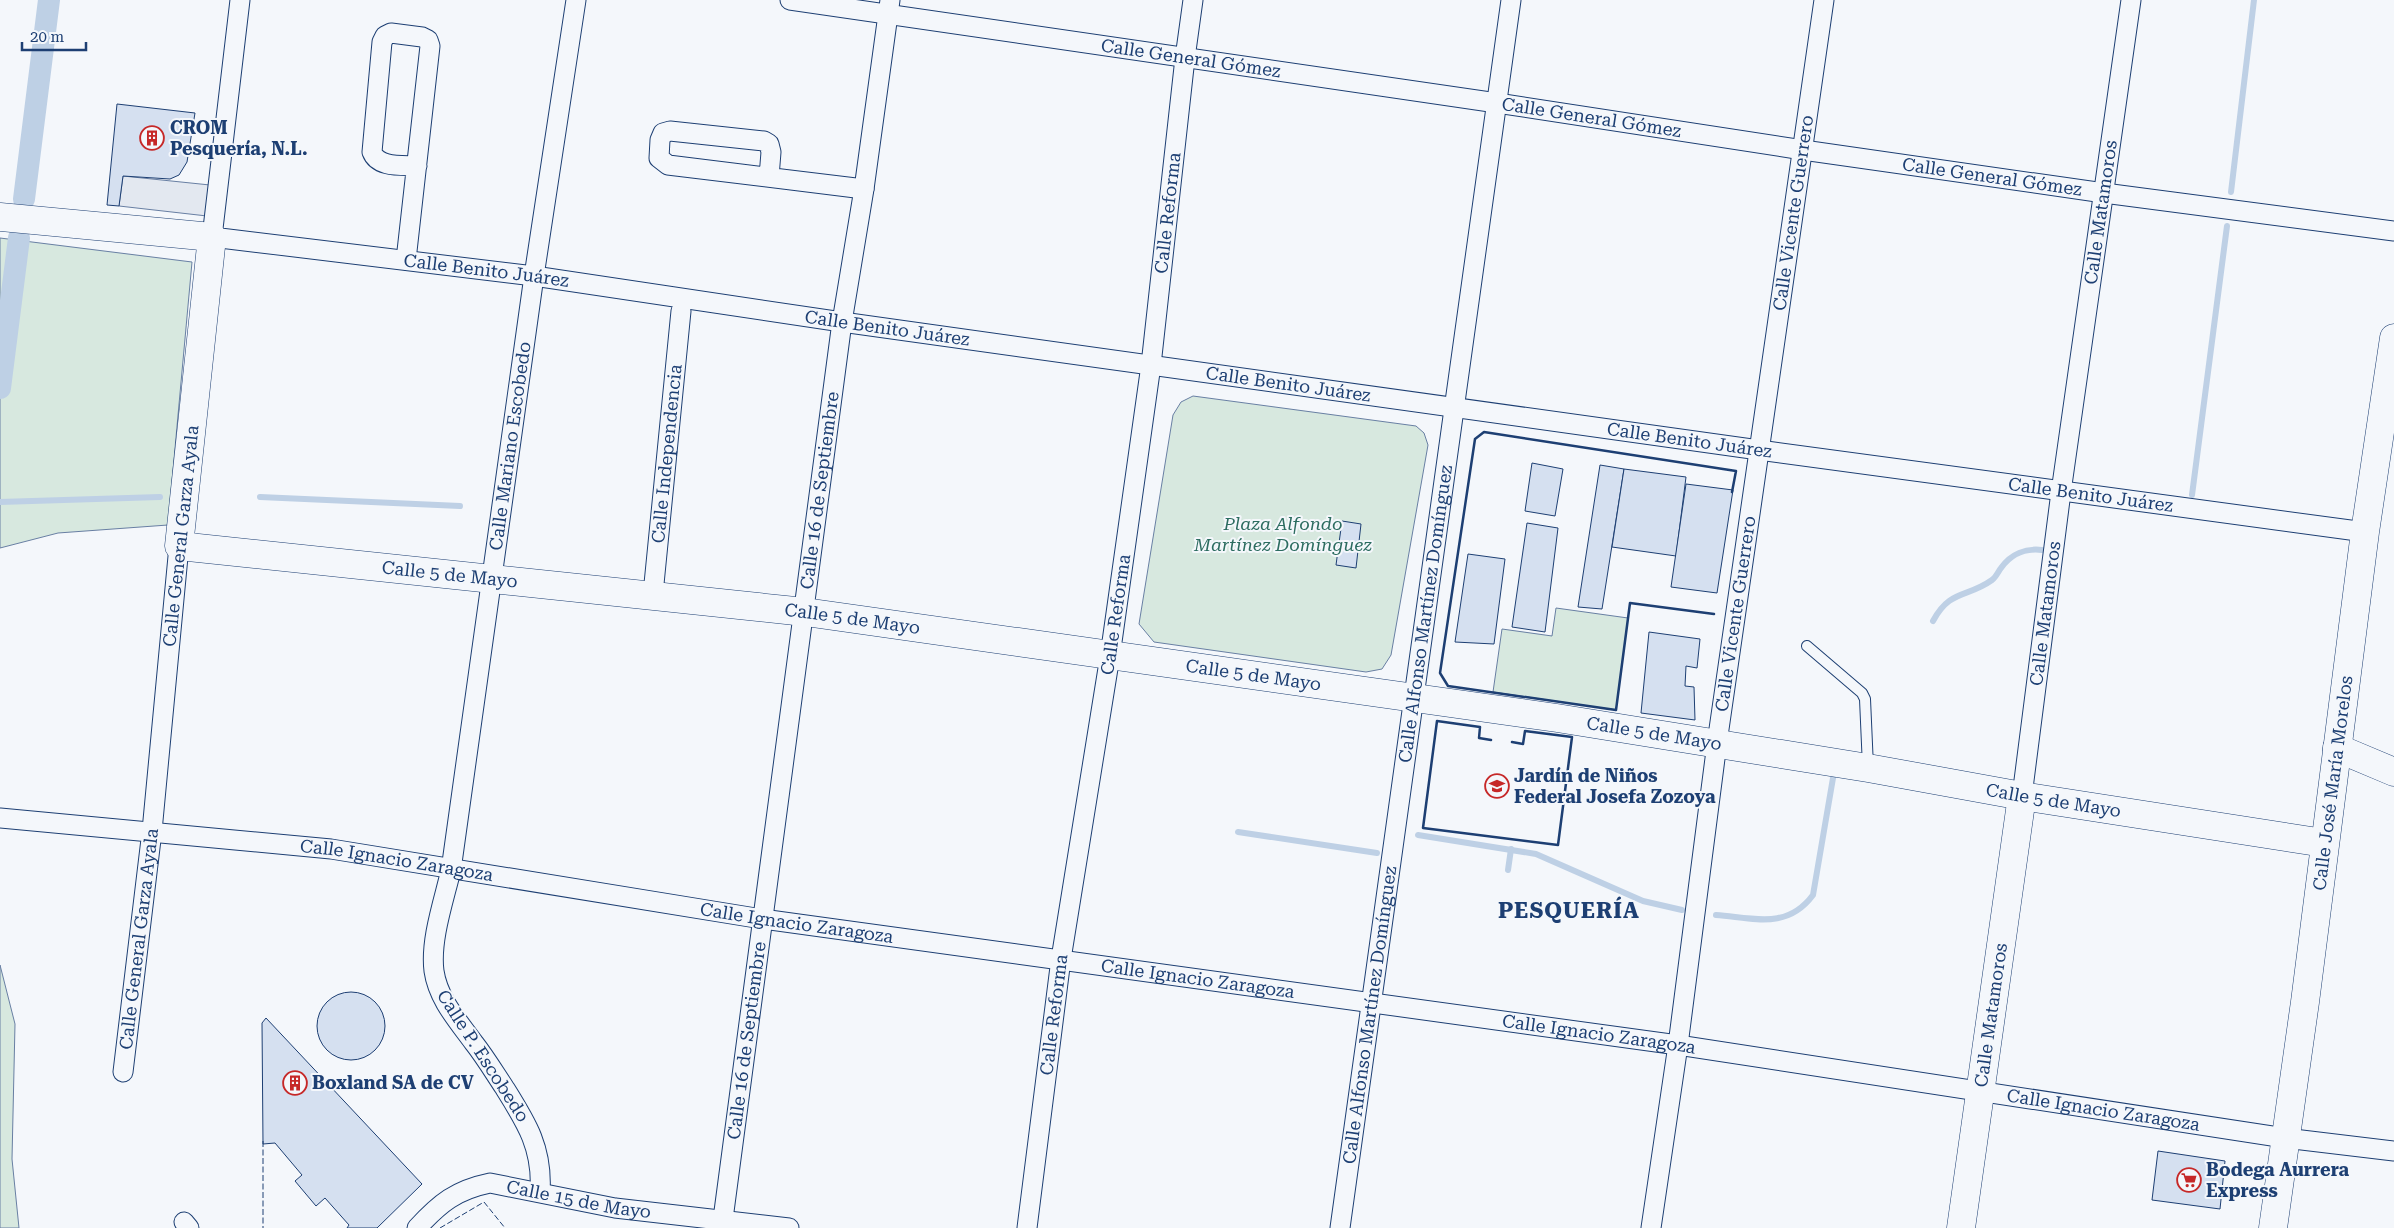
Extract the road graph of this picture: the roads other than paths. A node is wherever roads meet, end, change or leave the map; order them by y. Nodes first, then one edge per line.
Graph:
1 (240, 0) edge
2 (576, 0) edge
3 (790, 0) edge
4 (1193, 0) edge
5 (1511, 0) edge
6 (1824, 0) edge
7 (2131, 0) edge
8 (889, 8) edge
9 (1185, 58) junction
10 (1497, 103) junction
11 (1803, 150) junction
12 (417, 166) junction
13 (769, 177) junction
14 (864, 189) junction
15 (2104, 194) junction
16 (0, 217) edge
17 (2394, 231) edge
18 (212, 237) junction
19 (406, 260) junction
20 (534, 276) junction
21 (681, 312) dead end
22 (842, 322) junction
23 (2394, 338) edge
24 (1151, 365) junction
25 (1454, 407) junction
26 (2387, 444) edge
27 (1759, 450) junction
28 (2061, 492) junction
29 (2365, 532) junction
30 (179, 546) junction
31 (493, 578) junction
32 (653, 594) junction
33 (805, 612) junction
34 (1806, 646) dead end
35 (1110, 656) junction
36 (1413, 697) junction
37 (1717, 743) junction
38 (2336, 748) junction
39 (1868, 768) junction
40 (2394, 772) edge
41 (2022, 796) junction
42 (0, 818) edge
43 (152, 831) junction
44 (2324, 844) junction
45 (451, 870) junction
46 (762, 919) junction
47 (434, 950) joint
48 (1061, 959) junction
49 (1370, 1004) junction
50 (1678, 1045) junction
51 (123, 1072) dead end
52 (1980, 1093) junction
53 (2285, 1138) junction
54 (2394, 1151) edge
55 (540, 1192) junction
56 (723, 1219) junction
57 (417, 1228) edge
58 (789, 1228) edge
59 (1027, 1228) edge
60 (1340, 1228) edge
61 (1652, 1228) edge
62 (1961, 1228) edge
63 (2273, 1228) edge

1 - 18 street, Calle General Garza Ayala
2 - 20 street, Calle Mariano Escobedo
3 - 8 street, Calle General Gómez
4 - 9 street, Calle Reforma
5 - 10 street, Calle Alfonso Martínez Domínguez
6 - 11 street, Calle Vicente Guerrero
7 - 15 street, Calle Matamoros
8 - 9 street, Calle General Gómez
8 - 14 street, Calle 16 de Septiembre
9 - 10 street, Calle General Gómez
9 - 24 street, Calle Reforma
10 - 11 street, Calle General Gómez
10 - 25 street, Calle Alfonso Martínez Domínguez
11 - 15 street, Calle General Gómez
11 - 27 street, Calle Vicente Guerrero
12 - 12 street
12 - 19 street
13 - 13 street
13 - 14 street
14 - 22 street, Calle 16 de Septiembre
15 - 17 street, Calle General Gómez
15 - 28 street, Calle Matamoros
16 - 18 street
18 - 19 street, Calle Benito Juárez
18 - 30 street, Calle General Garza Ayala
19 - 20 street, Calle Benito Juárez
20 - 22 street, Calle Benito Juárez
20 - 31 street, Calle Mariano Escobedo
21 - 32 street, Calle Independencia
22 - 24 street, Calle Benito Juárez
22 - 33 street, Calle 16 de Septiembre
23 - 26 street, Calle José María Morelos
24 - 25 street, Calle Benito Juárez
24 - 35 street, Calle Reforma
25 - 27 street, Calle Benito Juárez
25 - 36 street, Calle Alfonso Martínez Domínguez
26 - 29 street, Calle José María Morelos
27 - 28 street, Calle Benito Juárez
27 - 37 street, Calle Vicente Guerrero
28 - 29 street, Calle Benito Juárez
28 - 41 street, Calle Matamoros
29 - 38 street, Calle José María Morelos
30 - 31 street, Calle 5 de Mayo
30 - 43 street, Calle General Garza Ayala
31 - 32 street, Calle 5 de Mayo
31 - 45 street, Calle Mariano Escobedo
32 - 33 street, Calle 5 de Mayo
33 - 35 street, Calle 5 de Mayo
33 - 46 street, Calle 16 de Septiembre
34 - 39 lane
35 - 36 street, Calle 5 de Mayo
35 - 48 street, Calle Reforma
36 - 37 street, Calle 5 de Mayo
36 - 49 street, Calle Alfonso Martínez Domínguez
37 - 39 street, Calle 5 de Mayo
37 - 50 street, Calle Vicente Guerrero
38 - 40 street
38 - 44 street, Calle José María Morelos
39 - 41 street, Calle 5 de Mayo
41 - 44 street, Calle 5 de Mayo
41 - 52 street, Calle Matamoros
42 - 43 street, Calle Ignacio Zaragoza
43 - 45 street, Calle Ignacio Zaragoza
43 - 51 street, Calle General Garza Ayala
44 - 53 street, Calle José María Morelos
45 - 46 street, Calle Ignacio Zaragoza
45 - 47 street, Calle Mariano Escobedo
46 - 48 street, Calle Ignacio Zaragoza
46 - 56 street, Calle 16 de Septiembre
47 - 55 street, Calle P. Escobedo
48 - 49 street, Calle Ignacio Zaragoza
48 - 59 street, Calle Reforma
49 - 50 street, Calle Ignacio Zaragoza
49 - 60 street, Calle Alfonso Martínez Domínguez
50 - 52 street, Calle Ignacio Zaragoza
50 - 61 street, Calle Vicente Guerrero
52 - 53 street, Calle Ignacio Zaragoza
52 - 62 street, Calle Matamoros
53 - 54 street, Calle Ignacio Zaragoza
53 - 63 street, Calle José María Morelos
55 - 56 street, Calle 15 de Mayo
55 - 57 street, Calle 15 de Mayo
56 - 58 street, Calle 15 de Mayo

